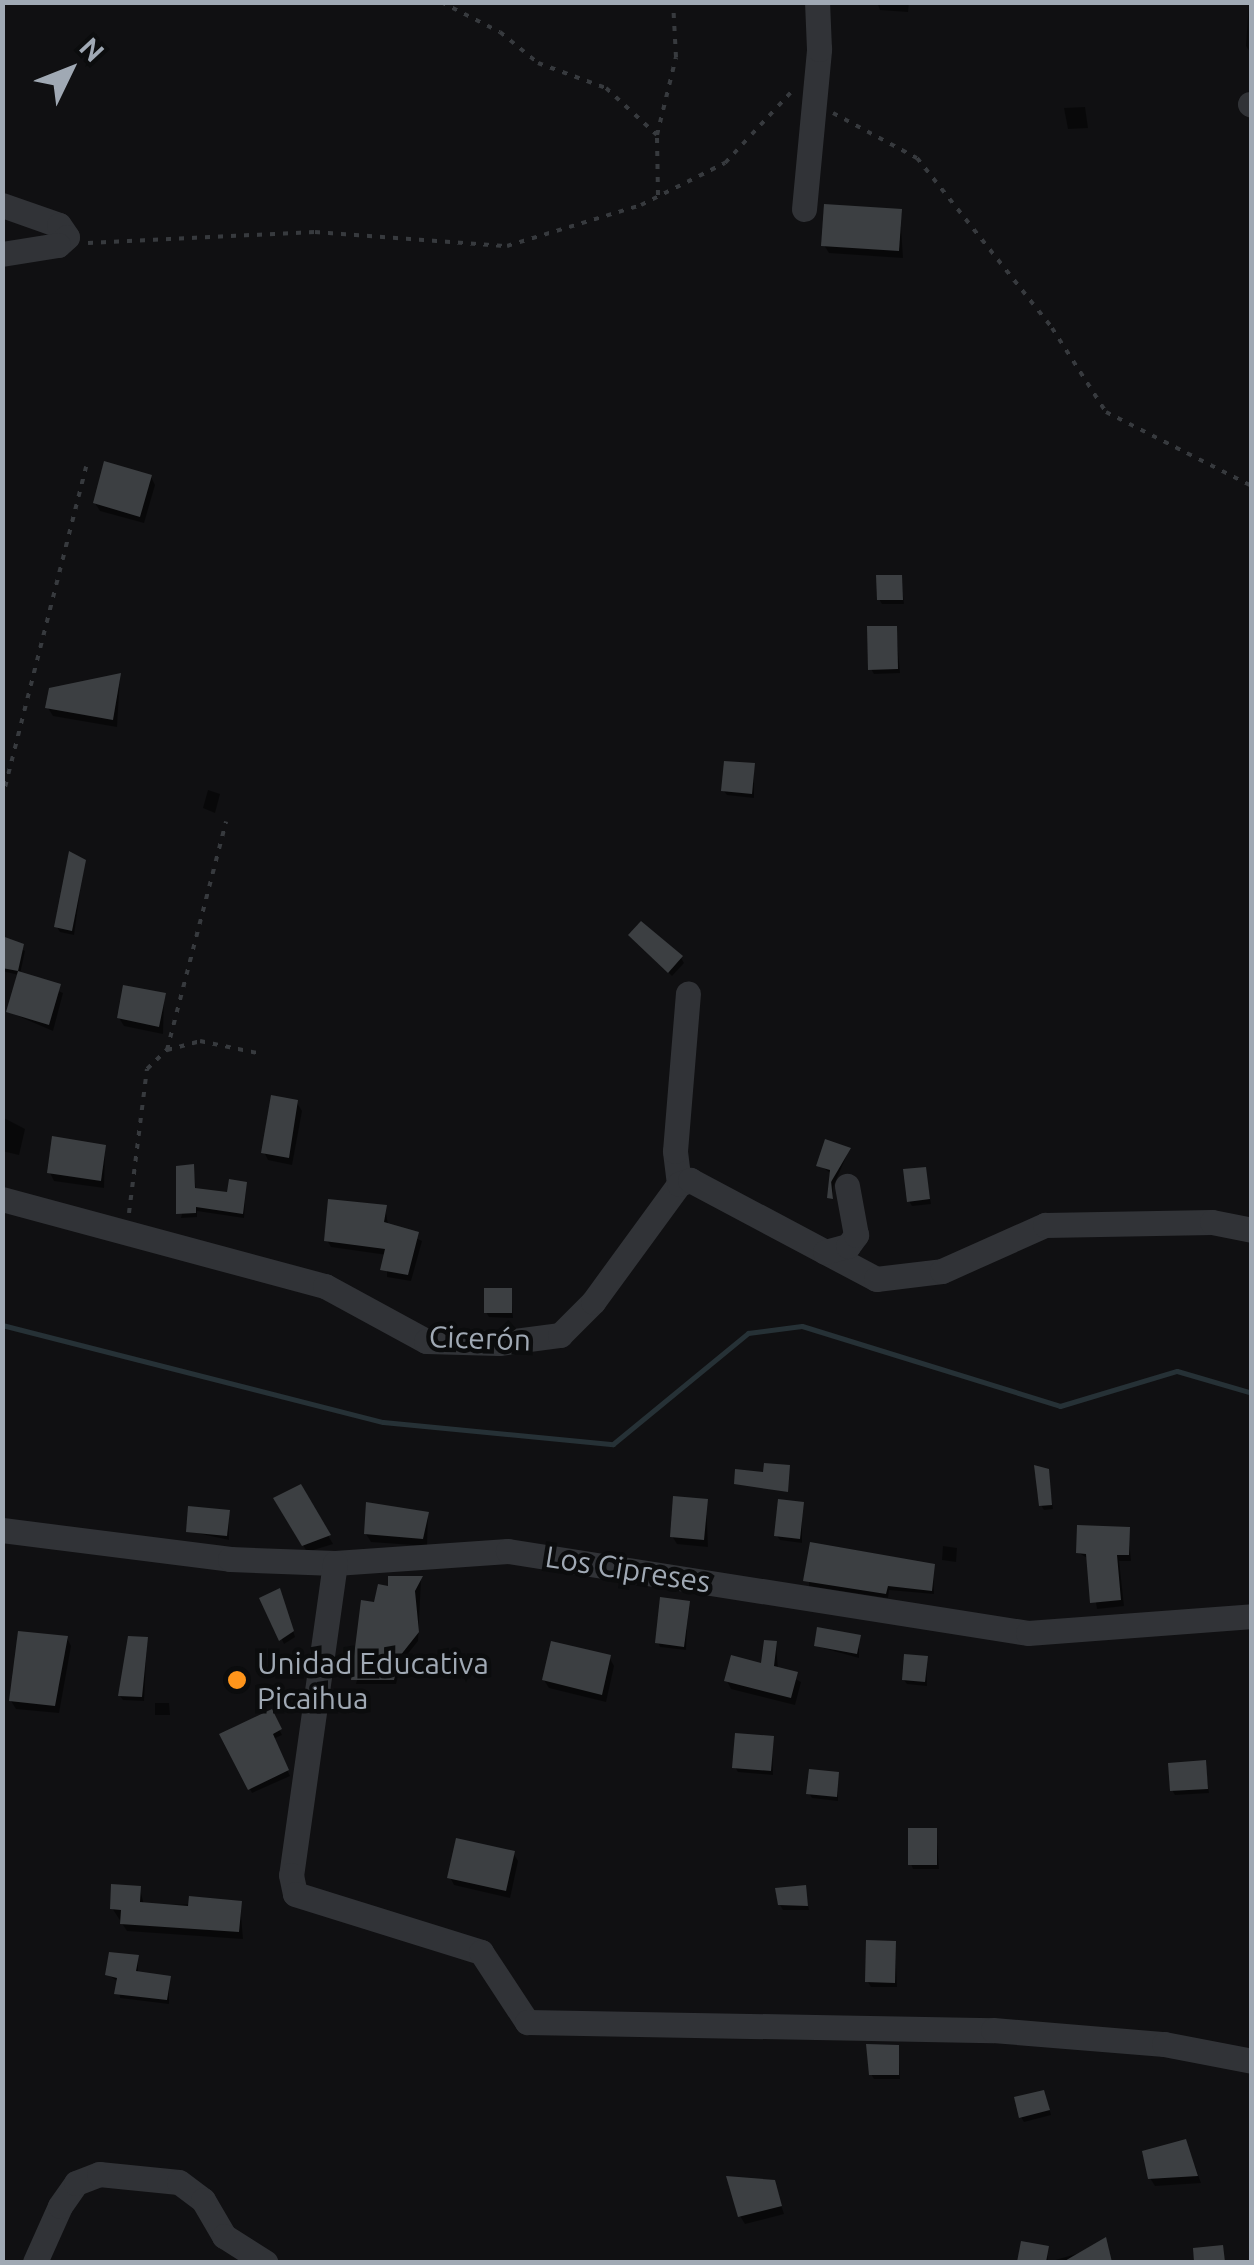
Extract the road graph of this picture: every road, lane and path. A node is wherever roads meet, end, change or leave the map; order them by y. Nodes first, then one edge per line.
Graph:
1 (441, 2) edge
2 (674, 2) edge
3 (817, 2) edge
4 (818, 67) junction
5 (813, 108) junction
6 (657, 135) junction
7 (658, 196) junction
8 (2, 205) edge
9 (804, 209) dead end
10 (58, 245) junction
11 (2, 254) edge
12 (86, 466) dead end
13 (1252, 486) edge
14 (2, 799) edge
15 (226, 822) dead end
16 (688, 994) dead end
17 (167, 1050) junction
18 (262, 1054) dead end
19 (679, 1184) junction
20 (847, 1186) dead end
21 (2, 1199) edge
22 (1252, 1230) edge
23 (127, 1232) junction
24 (826, 1252) junction
25 (2, 1530) edge
26 (336, 1563) junction
27 (1252, 1616) edge
28 (1252, 2061) edge
29 (35, 2262) edge
30 (265, 2262) edge

1 - 6 path
2 - 6 path
3 - 4 street
4 - 5 street
4 - 7 path
5 - 9 street
5 - 13 path
6 - 7 path
7 - 10 path
8 - 10 street
10 - 11 street
12 - 14 path
15 - 17 path
16 - 19 street
17 - 18 path
17 - 23 path
19 - 23 street, Cicerón
19 - 24 street
20 - 24 street
21 - 23 street, Cicerón
22 - 24 street
25 - 26 street, Los Cipreses
26 - 27 street, Los Cipreses
26 - 28 street
29 - 30 street

